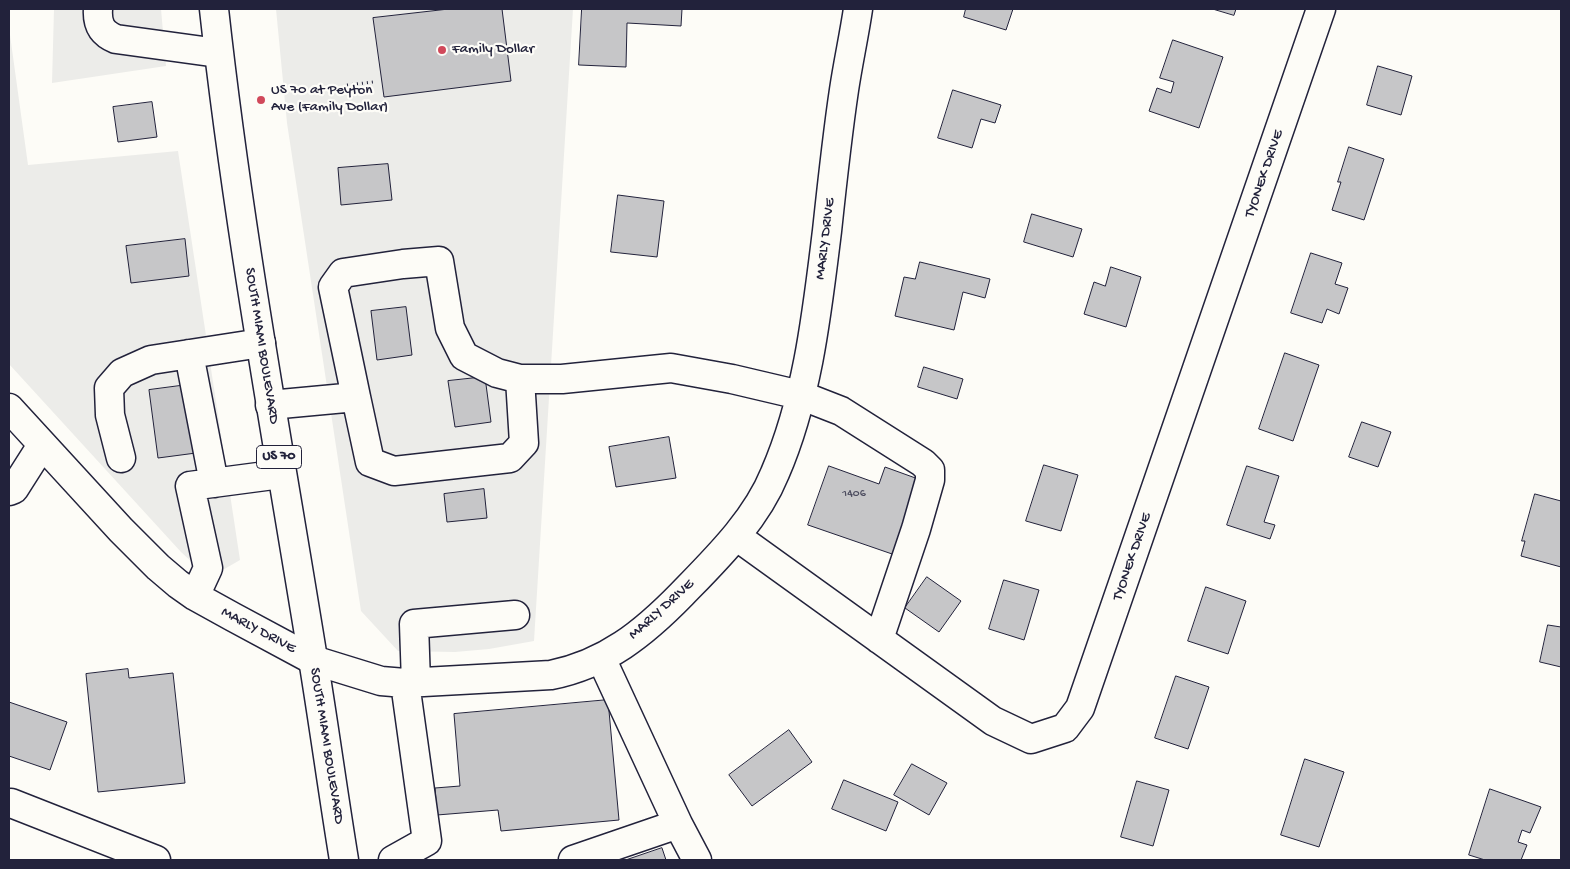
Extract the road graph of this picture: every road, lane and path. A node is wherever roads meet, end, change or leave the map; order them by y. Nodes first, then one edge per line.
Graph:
1 (98, 9) edge
2 (214, 9) edge
3 (858, 9) edge
4 (1321, 9) edge
5 (218, 53) junction
6 (373, 82) dead end
7 (347, 85) dead end
8 (260, 343) junction
9 (188, 354) junction
10 (520, 379) junction
11 (800, 395) junction
12 (356, 397) junction
13 (270, 405) junction
14 (9, 408) edge
15 (42, 445) junction
16 (121, 458) dead end
17 (282, 474) junction
18 (214, 483) junction
19 (9, 491) edge
20 (736, 536) junction
21 (195, 596) junction
22 (516, 615) dead end
23 (878, 639) junction
24 (601, 658) junction
25 (313, 660) junction
26 (411, 683) junction
27 (11, 802) dead end
28 (678, 824) junction
29 (156, 860) edge
30 (344, 860) edge
31 (393, 860) edge
32 (573, 860) edge
33 (697, 860) edge

1 - 5 main road
2 - 5 main road, SOUTH MIAMI BOULEVARD / US 70
3 - 11 main road, MARLY DRIVE
4 - 23 main road, TYONEK DRIVE
5 - 8 main road, SOUTH MIAMI BOULEVARD / US 70
6 - 7 path
8 - 9 main road
8 - 13 main road, SOUTH MIAMI BOULEVARD / US 70
9 - 16 main road
9 - 18 main road
10 - 11 main road
10 - 12 main road
10 - 12 main road
11 - 20 main road, MARLY DRIVE
11 - 23 main road
12 - 13 main road
13 - 17 main road, SOUTH MIAMI BOULEVARD / US 70
14 - 15 main road, MARLY DRIVE
15 - 19 main road
15 - 21 main road, MARLY DRIVE
17 - 18 main road
17 - 25 main road, SOUTH MIAMI BOULEVARD / US 70
18 - 21 main road
20 - 23 main road, TYONEK DRIVE
20 - 24 main road, MARLY DRIVE
21 - 25 main road, MARLY DRIVE
22 - 26 main road
24 - 26 main road, MARLY DRIVE
24 - 28 main road
25 - 26 main road, MARLY DRIVE
25 - 30 main road, SOUTH MIAMI BOULEVARD / US 70
26 - 31 main road
27 - 29 main road
28 - 32 main road
28 - 33 main road

